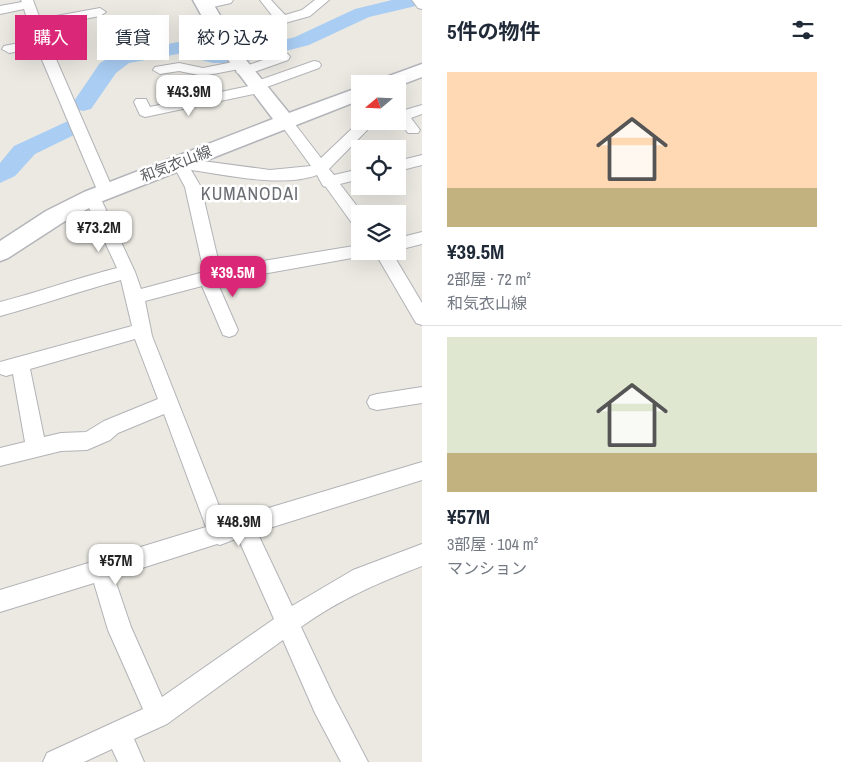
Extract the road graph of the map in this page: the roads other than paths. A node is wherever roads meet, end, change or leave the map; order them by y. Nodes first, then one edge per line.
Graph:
1 (227, 0) edge
2 (323, 0) edge
3 (418, 0) edge
4 (265, 1) edge
5 (203, 2) edge
6 (28, 3) edge
7 (422, 5) edge
8 (0, 10) edge
9 (100, 12) dead end
10 (32, 15) edge
11 (84, 15) edge
12 (209, 15) edge
13 (278, 15) edge
14 (287, 19) edge
15 (15, 48) edge
16 (9, 49) dead end
17 (48, 60) edge
18 (235, 60) edge
19 (272, 60) edge
20 (314, 65) dead end
21 (241, 68) junction
22 (160, 70) dead end
23 (422, 70) edge
24 (406, 76) edge
25 (257, 87) junction
26 (351, 97) edge
27 (141, 102) dead end
28 (422, 109) edge
29 (406, 112) edge
30 (406, 121) edge
31 (286, 122) junction
32 (362, 130) edge
33 (413, 130) dead end
34 (422, 160) edge
35 (180, 163) junction
36 (406, 164) edge
37 (351, 174) edge
38 (324, 176) junction
39 (99, 194) junction
40 (351, 210) edge
41 (422, 238) edge
42 (406, 242) edge
43 (0, 252) edge
44 (351, 253) edge
45 (387, 260) edge
46 (126, 272) junction
47 (210, 277) junction
48 (135, 297) junction
49 (0, 309) edge
50 (422, 318) edge
51 (142, 330) junction
52 (229, 330) dead end
53 (422, 395) edge
54 (377, 402) dead end
55 (168, 404) junction
56 (36, 448) junction
57 (0, 457) edge
58 (422, 471) edge
59 (244, 526) junction
60 (220, 535) junction
61 (422, 554) edge
62 (101, 571) junction
63 (0, 601) edge
64 (288, 622) junction
65 (158, 715) junction
66 (119, 734) junction
67 (56, 762) edge
68 (131, 762) edge
69 (356, 762) edge

1 - 5 street
2 - 14 street
3 - 7 street
4 - 13 street
5 - 12 street
6 - 8 street
6 - 10 street
9 - 11 street
15 - 16 street
17 - 39 street
18 - 21 street
19 - 21 street
20 - 25 street
21 - 22 street
21 - 25 street
23 - 24 street
25 - 27 street
25 - 31 street
26 - 31 main road, 和気衣山線
28 - 29 street
30 - 33 street
31 - 35 main road, 和気衣山線
31 - 38 street
32 - 38 street
34 - 36 street
35 - 38 street
35 - 39 main road, 和気衣山線
35 - 47 street
37 - 38 street
38 - 40 street
39 - 43 main road, 和気衣山線
39 - 46 street
41 - 42 street
44 - 47 street
45 - 50 street
46 - 48 street
46 - 49 street
47 - 48 street
47 - 52 street
48 - 51 street
51 - 55 street
51 - 56 street
53 - 54 street
55 - 56 street
55 - 60 street
56 - 57 street
58 - 59 street
59 - 60 street
59 - 64 street
60 - 62 street
61 - 64 street
62 - 63 street
62 - 65 street
64 - 65 street
64 - 69 street
65 - 66 street
66 - 67 street
66 - 68 street

